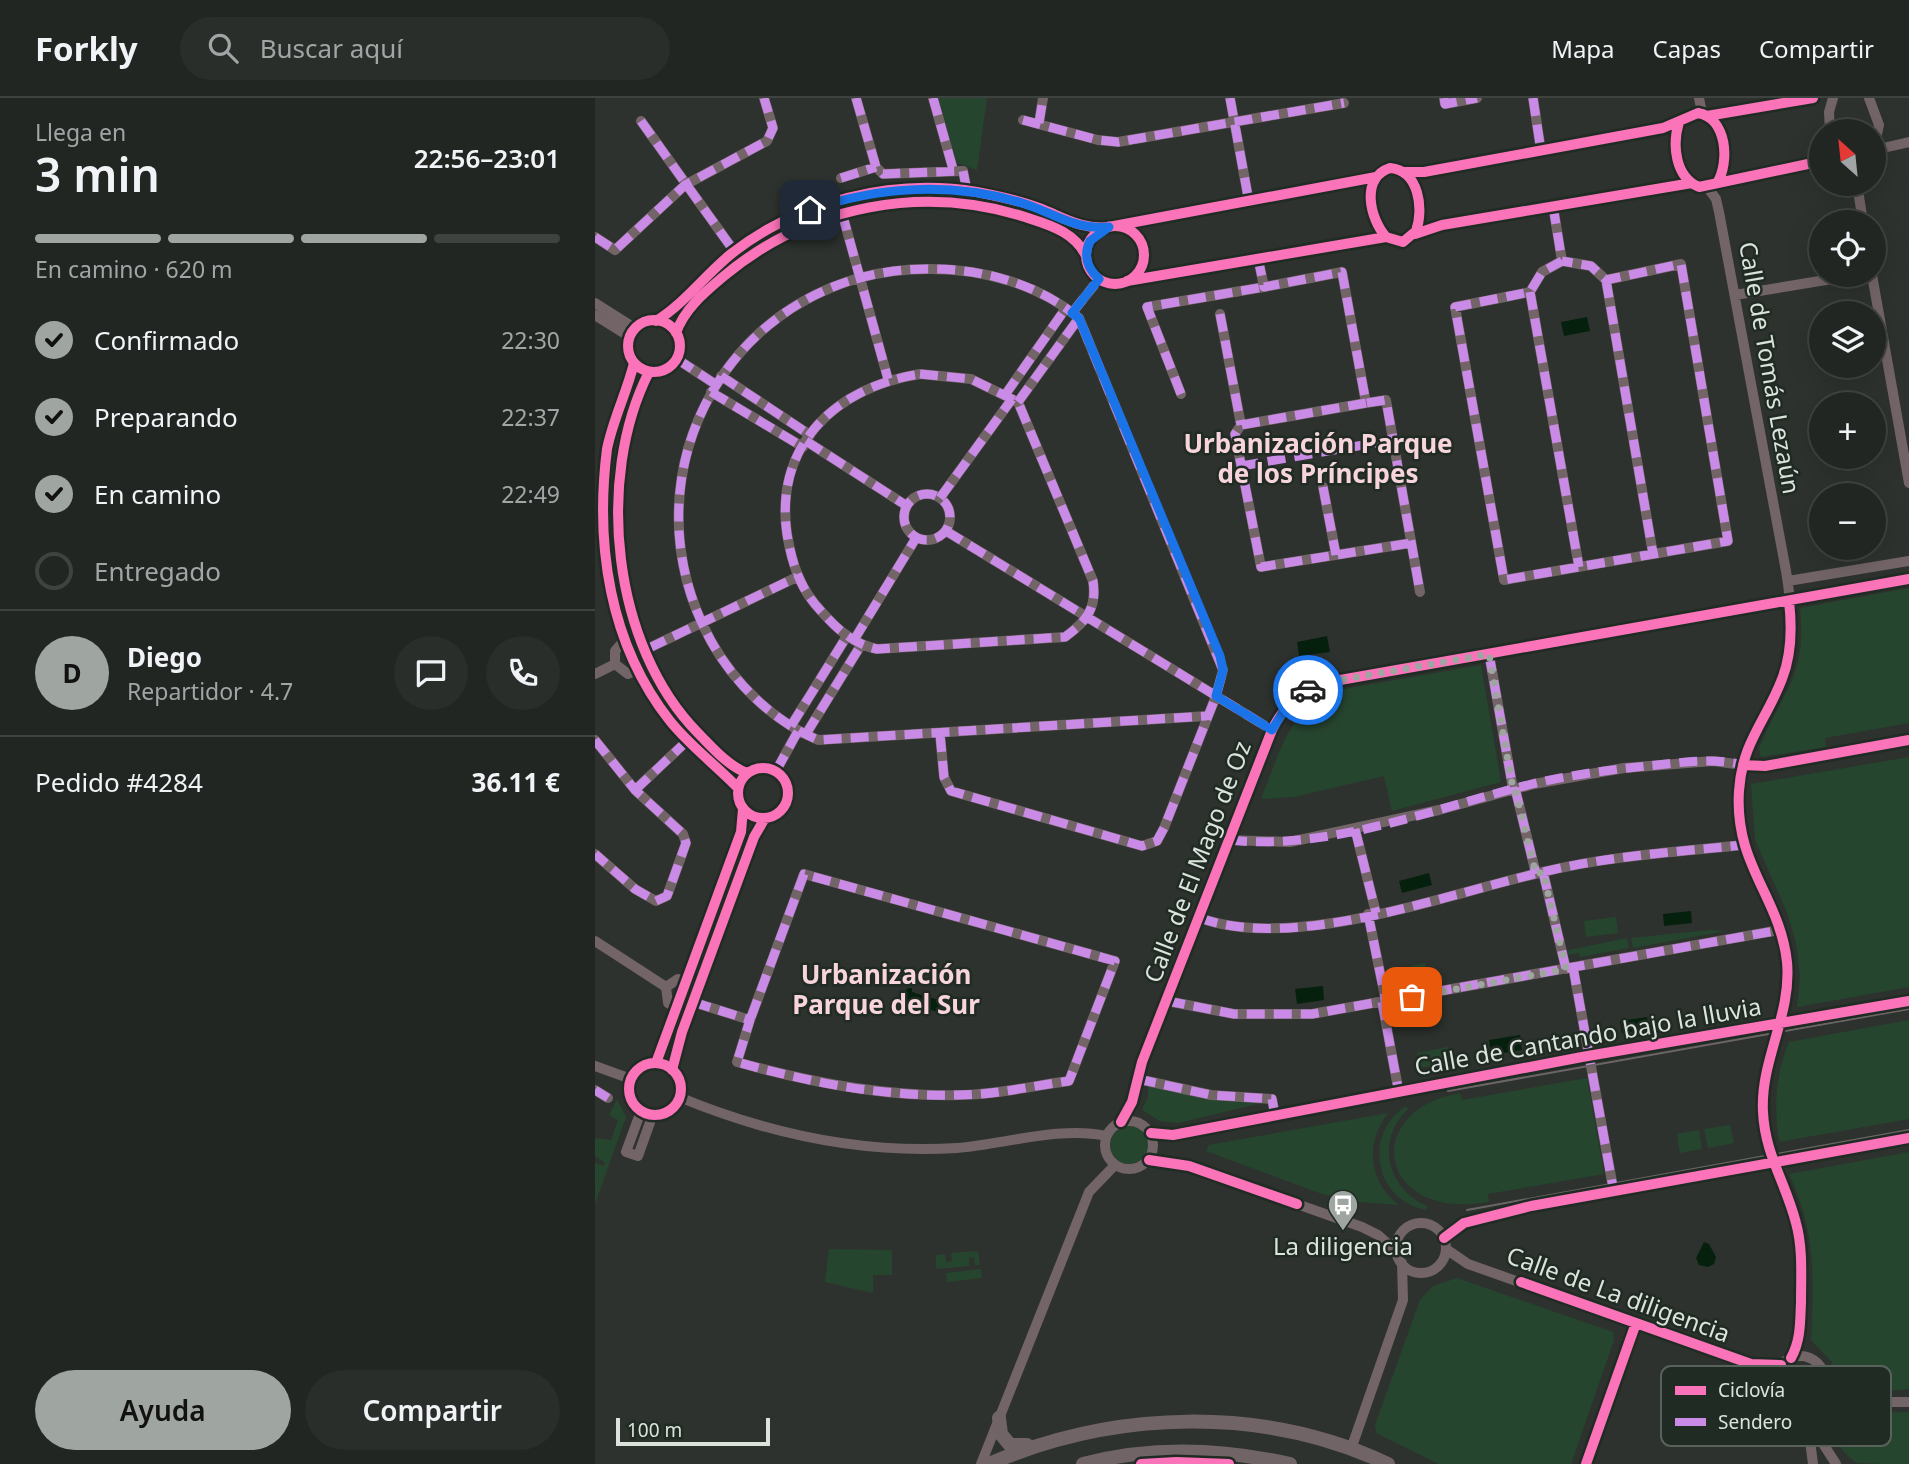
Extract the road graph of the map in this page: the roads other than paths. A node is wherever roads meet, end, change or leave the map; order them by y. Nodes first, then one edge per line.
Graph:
1 (764, 98) edge
2 (856, 98) edge
3 (933, 98) edge
4 (1043, 98) edge
5 (1230, 98) edge
6 (1444, 98) edge
7 (1477, 98) edge
8 (1533, 98) edge
9 (1699, 98) edge
10 (1813, 98) edge
11 (1833, 98) edge
12 (1869, 98) edge
13 (1324, 102) edge
14 (1344, 103) dead end
15 (1705, 115) junction
16 (1830, 119) edge
17 (1877, 119) edge
18 (1023, 120) dead end
19 (641, 121) dead end
20 (1679, 122) junction
21 (1039, 123) junction
22 (1235, 123) junction
23 (1909, 142) edge
24 (1887, 146) edge
25 (1541, 150) junction
26 (1809, 164) edge
27 (876, 167) junction
28 (953, 169) junction
29 (1403, 172) junction
30 (841, 177) dead end
31 (1376, 177) junction
32 (1692, 183) junction
33 (685, 185) junction
34 (1712, 185) junction
35 (967, 191) junction
36 (1249, 202) junction
37 (1553, 206) junction
38 (842, 213) junction
39 (1111, 226) junction
40 (1415, 234) junction
41 (595, 237) edge
42 (1386, 237) junction
43 (734, 251) junction
44 (1086, 256) junction
45 (1258, 258) junction
46 (1562, 261) junction
47 (860, 275) junction
48 (1099, 279) junction
49 (1606, 280) junction
50 (1127, 281) junction
51 (1809, 283) edge
52 (1264, 287) junction
53 (1874, 287) edge
54 (1530, 292) junction
55 (1735, 295) junction
56 (595, 303) edge
57 (1072, 313) junction
58 (1220, 314) dead end
59 (595, 315) edge
60 (656, 321) junction
61 (633, 333) junction
62 (676, 333) junction
63 (677, 359) junction
64 (634, 363) junction
65 (649, 372) junction
66 (888, 379) junction
67 (715, 384) junction
68 (1181, 394) dead end
69 (1012, 399) junction
70 (1366, 403) junction
71 (1241, 425) junction
72 (806, 441) junction
73 (1909, 483) edge
74 (1322, 487) dead end
75 (598, 498) edge
76 (940, 498) junction
77 (907, 506) junction
78 (946, 531) junction
79 (916, 538) junction
80 (1412, 543) junction
81 (1653, 554) junction
82 (1336, 555) junction
83 (1909, 561) edge
84 (1579, 567) junction
85 (797, 577) junction
86 (1909, 579) edge
87 (1788, 581) junction
88 (1420, 592) dead end
89 (1789, 601) junction
90 (1088, 619) junction
91 (702, 624) junction
92 (854, 641) junction
93 (625, 642) junction
94 (646, 650) junction
95 (1489, 654) junction
96 (615, 664) junction
97 (639, 671) junction
98 (595, 674) edge
99 (1216, 696) junction
100 (1207, 716) junction
101 (1272, 730) junction
102 (798, 731) junction
103 (940, 734) junction
104 (595, 740) edge
105 (1909, 740) edge
106 (687, 741) junction
107 (1743, 765) junction
108 (775, 771) junction
109 (747, 773) junction
110 (738, 788) junction
111 (1514, 789) junction
112 (635, 790) junction
113 (743, 809) junction
114 (765, 818) junction
115 (1355, 829) junction
116 (1229, 839) junction
117 (1743, 845) junction
118 (595, 854) edge
119 (1539, 873) junction
120 (1372, 914) junction
121 (1200, 918) junction
122 (1780, 930) junction
123 (595, 941) edge
124 (1569, 968) junction
125 (688, 981) junction
126 (666, 988) junction
127 (693, 1001) junction
128 (1167, 1001) junction
129 (1909, 1001) edge
130 (1384, 1002) junction
131 (677, 1010) junction
132 (750, 1020) junction
133 (1782, 1023) junction
134 (1590, 1056) junction
135 (656, 1063) junction
136 (595, 1066) edge
137 (673, 1070) junction
138 (631, 1079) junction
139 (1137, 1079) junction
140 (595, 1090) edge
141 (1399, 1093) junction
142 (679, 1097) junction
143 (608, 1098) dead end
144 (1275, 1115) junction
145 (1121, 1122) junction
146 (1151, 1133) junction
147 (1107, 1136) junction
148 (1909, 1138) edge
149 (1149, 1160) junction
150 (1773, 1164) junction
151 (1115, 1165) junction
152 (1614, 1193) junction
153 (1445, 1244) junction
154 (1397, 1252) junction
155 (1402, 1264) junction
156 (1636, 1323) junction
157 (1786, 1361) junction
158 (1783, 1366) edge
159 (1818, 1366) edge
160 (1891, 1402) edge
161 (1909, 1402) edge
162 (999, 1418) junction
163 (1039, 1445) junction
164 (1811, 1446) edge
165 (1825, 1446) edge
166 (1351, 1449) junction
167 (988, 1464) edge
168 (1083, 1464) edge
169 (1290, 1464) edge
170 (1388, 1464) edge
171 (1586, 1464) edge
172 (1812, 1464) edge
173 (1836, 1464) edge

1 - 33 street
2 - 27 street
3 - 28 street
4 - 21 street
5 - 22 street
6 - 7 street
8 - 25 street
9 - 15 street
10 - 15 street
11 - 16 street
12 - 17 street
13 - 14 street
13 - 22 street
15 - 20 street
15 - 34 street
18 - 21 street
19 - 33 street
20 - 25 street
20 - 32 street
21 - 22 street
22 - 36 street
23 - 24 street
25 - 29 street
26 - 34 street
27 - 28 street
27 - 30 street
28 - 35 street
29 - 31 street
29 - 40 street
31 - 36 street
31 - 42 street
32 - 34 street
32 - 37 street
33 - 41 street
33 - 43 street
34 - 55 street, Calle de Tomás Lezaún
35 - 39 street
35 - 43 street
36 - 39 street
37 - 40 street
37 - 46 street
38 - 44 street
38 - 47 street
38 - 62 street
39 - 44 street
39 - 50 street
40 - 42 street
42 - 45 street
43 - 60 street
44 - 48 street
45 - 50 street
45 - 52 street
46 - 49 street
46 - 54 street
47 - 57 street
47 - 66 street
47 - 67 street
48 - 50 street
48 - 57 street
49 - 81 street
49 - 81 street
51 - 55 street
52 - 68 street
52 - 70 street
53 - 73 street
54 - 84 street
54 - 84 street
55 - 87 street, Calle de Tomás Lezaún
56 - 61 street
57 - 69 street
57 - 69 street
57 - 99 street
58 - 71 street
59 - 61 street
60 - 61 street
60 - 62 street
61 - 64 street
62 - 63 street
63 - 65 street
63 - 67 street
64 - 65 street
64 - 75 street
65 - 94 street
66 - 69 street
66 - 72 street
67 - 72 street
67 - 72 street
67 - 91 street
69 - 76 street
69 - 90 street
70 - 71 street
70 - 80 street
71 - 82 street
72 - 77 street
72 - 85 street
74 - 82 street
75 - 93 street
76 - 77 street
76 - 78 street
77 - 79 street
78 - 79 street
78 - 90 street
79 - 92 street
80 - 82 street
80 - 88 street
81 - 84 street
83 - 87 street
85 - 91 street
85 - 92 street
86 - 89 street, Calle de El Mago de Oz
87 - 89 street, Calle de Tomás Lezaún
89 - 95 street, Calle de El Mago de Oz
89 - 107 street, Calle de Tomás Lezaún
90 - 92 street
90 - 99 street
91 - 94 street
91 - 102 street
92 - 102 street
92 - 102 street
93 - 94 street
93 - 96 street
93 - 97 street
94 - 97 street
94 - 109 street
95 - 101 street, Calle de El Mago de Oz
95 - 111 street
96 - 97 street
96 - 98 street
97 - 106 street
99 - 100 street
99 - 101 street
100 - 103 street
100 - 103 street
101 - 116 street, Calle de El Mago de Oz
102 - 103 street
102 - 108 street
104 - 112 street
105 - 107 street
106 - 110 street
106 - 112 street
107 - 111 street
107 - 117 street, Calle de Tomás Lezaún
108 - 109 street
108 - 114 street
109 - 110 street
110 - 113 street
111 - 115 street
111 - 119 street
112 - 118 street
113 - 114 street
113 - 125 street
114 - 127 street
115 - 116 street
115 - 120 street
116 - 121 street, Calle de El Mago de Oz
117 - 119 street
117 - 122 street, Calle de Tomás Lezaún
119 - 120 street
119 - 124 street
120 - 121 street
120 - 130 street
121 - 128 street, Calle de El Mago de Oz
122 - 124 street
122 - 133 street, Calle de Tomás Lezaún
123 - 126 street
124 - 130 street
124 - 134 street
125 - 126 street
125 - 127 street
125 - 131 street
126 - 131 street
127 - 131 street
127 - 132 street
127 - 137 street
128 - 130 street
128 - 139 street, Calle de El Mago de Oz
129 - 133 street, Calle de Cantando bajo la lluvia
130 - 141 street
131 - 135 street
132 - 132 street
133 - 134 street, Calle de Cantando bajo la lluvia
133 - 150 street, Calle de Tomás Lezaún
134 - 141 street, Calle de Cantando bajo la lluvia
134 - 152 street
135 - 137 street
135 - 138 street
136 - 138 street
137 - 142 street
138 - 142 street
139 - 144 street
139 - 145 street, Calle de El Mago de Oz
140 - 143 street
141 - 144 street, Calle de Cantando bajo la lluvia
142 - 147 street
144 - 146 street, Calle de Cantando bajo la lluvia
145 - 146 street
145 - 147 street
146 - 149 street
147 - 151 street
148 - 150 street
149 - 151 street
149 - 154 street
150 - 152 street
150 - 157 street, Calle de Tomás Lezaún
151 - 162 street
152 - 153 street
153 - 154 street
153 - 155 street
153 - 156 street, Calle de La diligencia
154 - 155 street
155 - 166 street
156 - 157 street, Calle de La diligencia
156 - 171 street
157 - 158 street
157 - 159 street
160 - 161 street
162 - 163 main road
162 - 167 street
163 - 166 main road
163 - 167 main road
164 - 172 street
165 - 173 street
166 - 170 main road
168 - 169 main road

